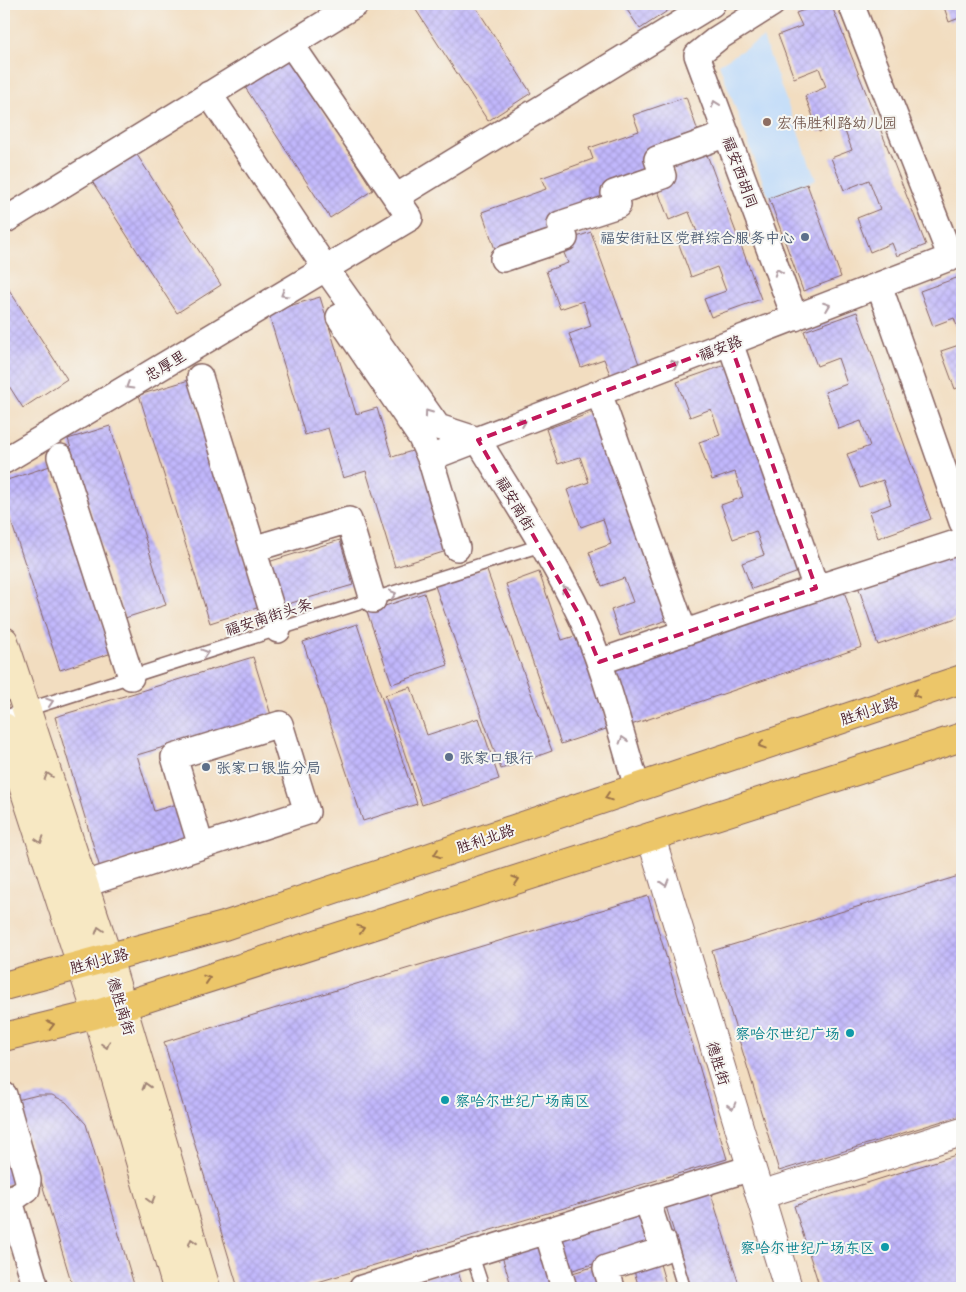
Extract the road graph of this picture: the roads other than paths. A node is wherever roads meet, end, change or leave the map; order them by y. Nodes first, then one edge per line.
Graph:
1 (356, 4) edge
2 (772, 4) edge
3 (851, 4) edge
4 (705, 6) edge
5 (718, 38) junction
6 (290, 44) junction
7 (209, 94) junction
8 (726, 134) junction
9 (396, 197) junction
10 (4, 221) edge
11 (956, 255) edge
12 (503, 259) dead end
13 (326, 269) junction
14 (879, 286) junction
15 (326, 298) dead end
16 (795, 318) junction
17 (730, 343) junction
18 (200, 377) dead end
19 (599, 393) junction
20 (478, 440) junction
21 (60, 457) dead end
22 (430, 458) junction
23 (4, 461) edge
24 (962, 522) edge
25 (962, 541) edge
26 (542, 545) junction
27 (457, 548) dead end
28 (253, 549) junction
29 (816, 588) junction
30 (373, 600) junction
31 (278, 630) junction
32 (684, 632) junction
33 (4, 641) edge
34 (598, 662) junction
35 (130, 677) junction
36 (962, 679) edge
37 (15, 713) edge
38 (4, 727) edge
39 (962, 737) edge
40 (638, 787) junction
41 (651, 837) junction
42 (201, 846) junction
43 (84, 884) junction
44 (57, 893) junction
45 (108, 958) junction
46 (81, 965) junction
47 (4, 986) edge
48 (122, 1006) junction
49 (97, 1014) junction
50 (4, 1037) edge
51 (4, 1095) edge
52 (962, 1132) edge
53 (751, 1168) junction
54 (760, 1195) junction
55 (652, 1199) junction
56 (7, 1202) edge
57 (547, 1231) junction
58 (472, 1255) junction
59 (36, 1288) edge
60 (177, 1288) edge
61 (206, 1288) edge
62 (362, 1288) edge
63 (483, 1288) edge
64 (564, 1288) edge
65 (612, 1288) edge
66 (684, 1288) edge
67 (788, 1288) edge

1 - 6 street
2 - 5 street
3 - 11 street
4 - 5 street
4 - 9 street
8 -> 5 street, 福安西胡同
6 - 7 street
6 - 9 street
7 - 10 street
7 - 13 street
8 - 12 street
16 -> 8 street, 福安西胡同
9 - 13 street, 忠厚里
11 - 14 street, 福安路
20 -> 13 street
13 -> 23 street, 忠厚里
16 -> 14 street, 福安路
14 - 24 street
15 - 22 street
16 - 17 street, 福安路
19 -> 17 street, 福安路
17 - 29 street
18 - 28 street
20 -> 19 street, 福安路
19 - 32 street
20 - 22 street, 福安路
20 - 26 street, 福安南街
21 - 35 street
22 - 27 street
25 - 29 street
30 -> 26 lane, 福安南街头条
34 -> 26 street, 福安南街
28 - 30 street
28 - 31 street
29 - 32 street
30 - 31 lane, 福安南街头条
35 -> 31 lane, 福安南街头条
32 - 34 street
33 - 37 main road, 德胜南街
40 -> 34 street, 福安南街
37 -> 35 lane, 福安南街头条
36 -> 40 highway, 胜利北路
43 -> 37 main road, 德胜南街
38 -> 44 main road, 德胜南街
39 - 41 highway
40 -> 45 highway, 胜利北路
48 -> 41 highway
41 -> 53 street, 德胜街
42 - 42 street
42 - 43 street
43 - 44 street
45 -> 43 main road, 德胜南街
44 - 46 main road, 德胜南街
45 - 46 highway, 胜利北路
45 - 48 main road, 德胜南街
46 - 47 highway, 胜利北路
46 - 49 main road, 德胜南街
48 - 49 highway
61 -> 48 main road, 德胜南街
50 -> 49 highway
49 -> 60 main road, 德胜南街
51 - 56 street
52 - 54 street
53 - 54 street, 德胜街
53 - 55 street
54 - 67 street, 德胜街
55 - 57 street
55 - 65 street
55 - 66 lane
56 - 59 street
57 - 58 street
57 - 64 street
58 - 62 street
58 - 63 lane

